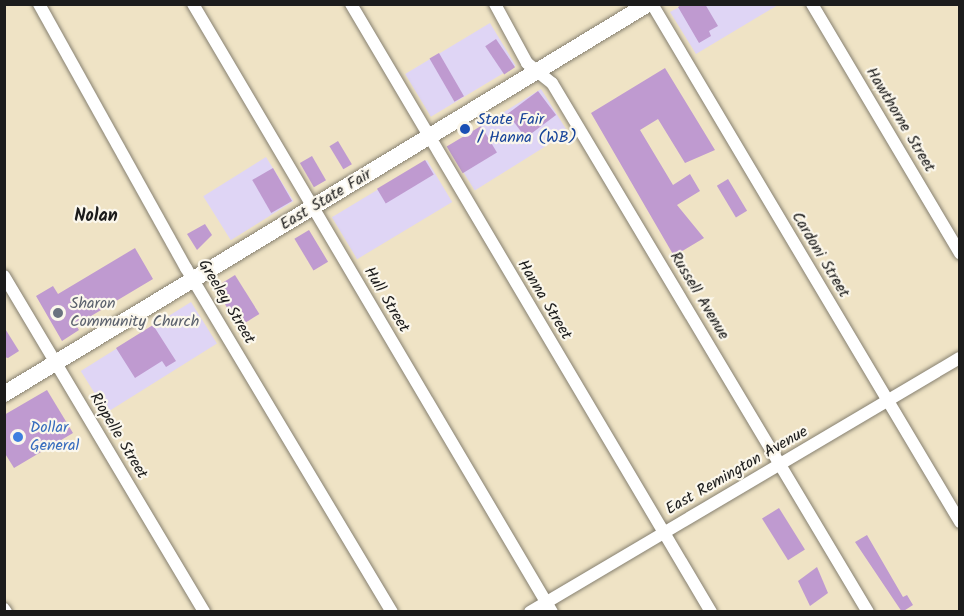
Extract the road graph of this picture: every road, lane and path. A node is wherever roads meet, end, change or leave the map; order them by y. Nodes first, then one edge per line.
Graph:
1 (39, 4) edge
2 (193, 4) edge
3 (351, 4) edge
4 (495, 4) edge
5 (650, 4) edge
6 (812, 4) edge
7 (539, 70) junction
8 (428, 137) junction
9 (312, 209) junction
10 (960, 253) edge
11 (4, 276) edge
12 (194, 280) junction
13 (960, 358) edge
14 (56, 363) junction
15 (4, 394) edge
16 (888, 401) junction
17 (781, 465) junction
18 (960, 522) edge
19 (664, 533) junction
20 (549, 607) edge
21 (204, 612) edge
22 (392, 612) edge
23 (530, 612) edge
24 (711, 612) edge
25 (868, 612) edge

1 - 12 street, Greeley Street
2 - 9 street, Hull Street
3 - 8 street, Hanna Street
4 - 7 street, Russell Avenue
5 - 7 street, East State Fair
5 - 16 street, Cardoni Street
6 - 10 street, Hawthorne Street
7 - 8 street, East State Fair
7 - 17 street, Russell Avenue
8 - 9 street, East State Fair
8 - 19 street, Hanna Street
9 - 12 street, East State Fair
9 - 20 street, Hull Street
11 - 14 street, Riopelle Street
12 - 14 street, East State Fair
12 - 22 street, Greeley Street
13 - 16 street, East Remington Avenue
14 - 15 street, East State Fair
14 - 21 street, Riopelle Street
16 - 17 street, East Remington Avenue
16 - 18 street, Cardoni Street
17 - 19 street, East Remington Avenue
17 - 25 street, Russell Avenue
19 - 20 street, East Remington Avenue
19 - 24 street, Hanna Street
20 - 23 street, East Remington Avenue

